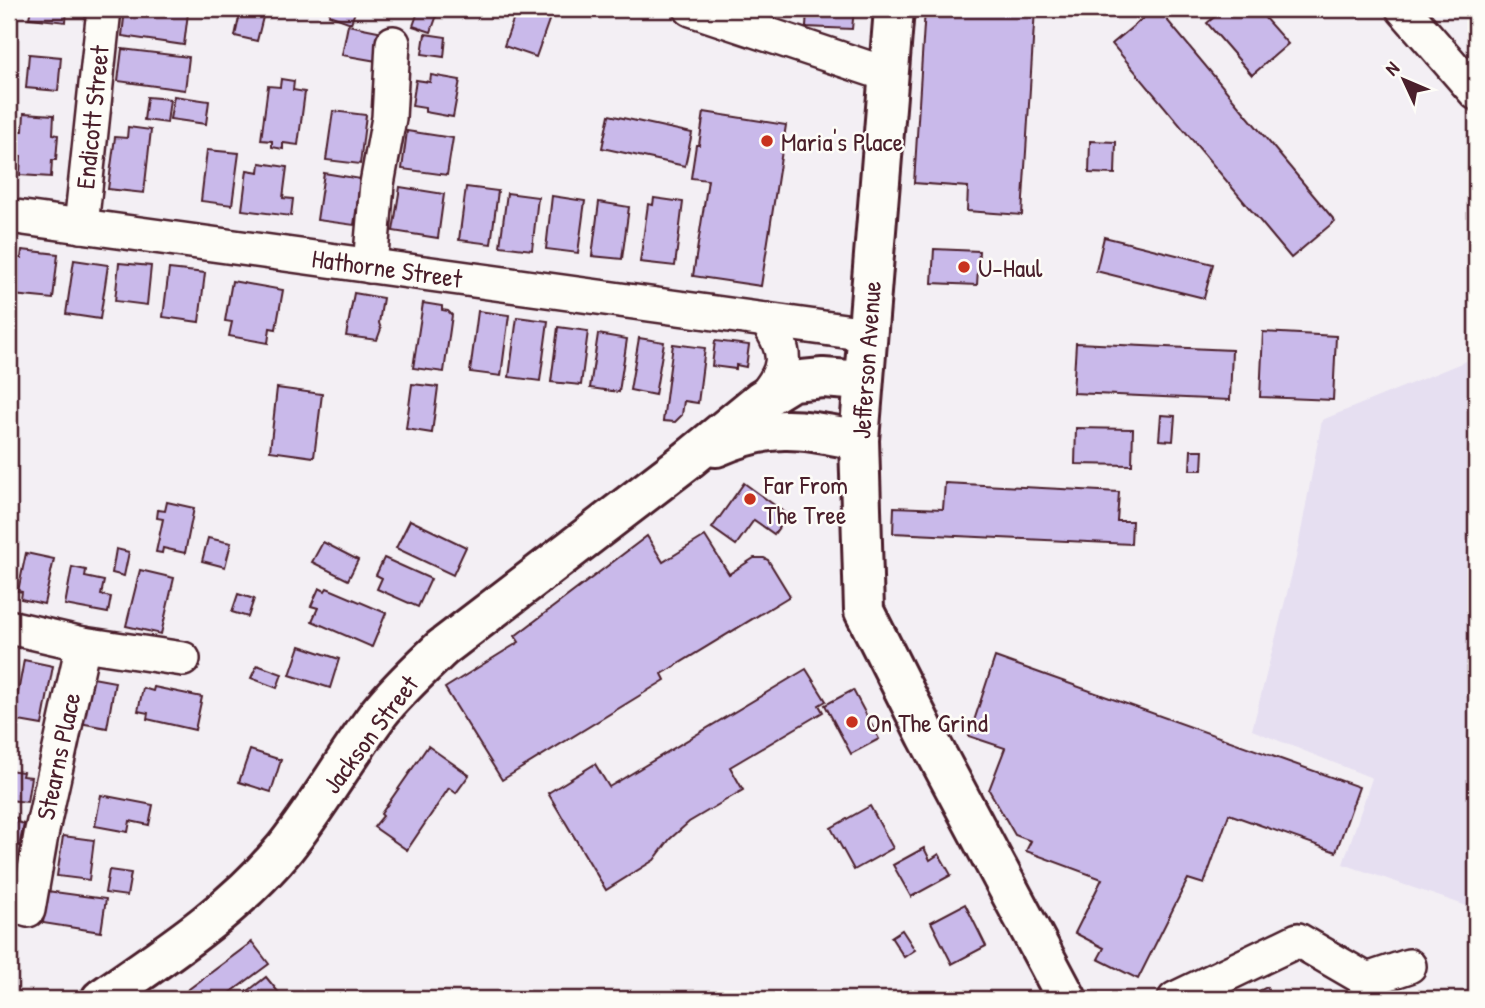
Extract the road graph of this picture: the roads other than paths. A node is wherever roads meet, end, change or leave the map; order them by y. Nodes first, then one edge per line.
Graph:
1 (104, 9) edge
2 (691, 9) edge
3 (894, 9) edge
4 (1403, 9) edge
5 (393, 43) dead end
6 (890, 75) junction
7 (1476, 93) edge
8 (9, 216) edge
9 (81, 226) junction
10 (370, 266) junction
11 (766, 320) junction
12 (867, 334) junction
13 (863, 381) junction
14 (761, 400) junction
15 (859, 440) junction
16 (689, 459) junction
17 (9, 627) edge
18 (83, 644) junction
19 (183, 659) dead end
20 (28, 910) dead end
21 (1409, 966) dead end
22 (101, 999) edge
23 (1067, 999) edge
24 (1175, 999) edge

1 - 9 street, Endicott Street
2 - 6 street
3 - 6 main road, Jefferson Avenue
4 - 7 street
5 - 10 street
6 - 12 main road, Jefferson Avenue
8 - 9 street, Hathorne Street
9 - 10 street, Hathorne Street
10 - 11 street, Hathorne Street
11 - 12 street, Hathorne Street
11 - 14 street
12 - 13 main road, Jefferson Avenue
13 - 14 main road, Jackson Street
13 - 15 main road, Jefferson Avenue
14 - 16 main road, Jackson Street
15 - 16 main road, Jackson Street
15 - 23 main road, Jefferson Avenue
16 - 22 main road, Jackson Street
17 - 18 street
18 - 19 street
18 - 20 street, Stearns Place
21 - 24 street

